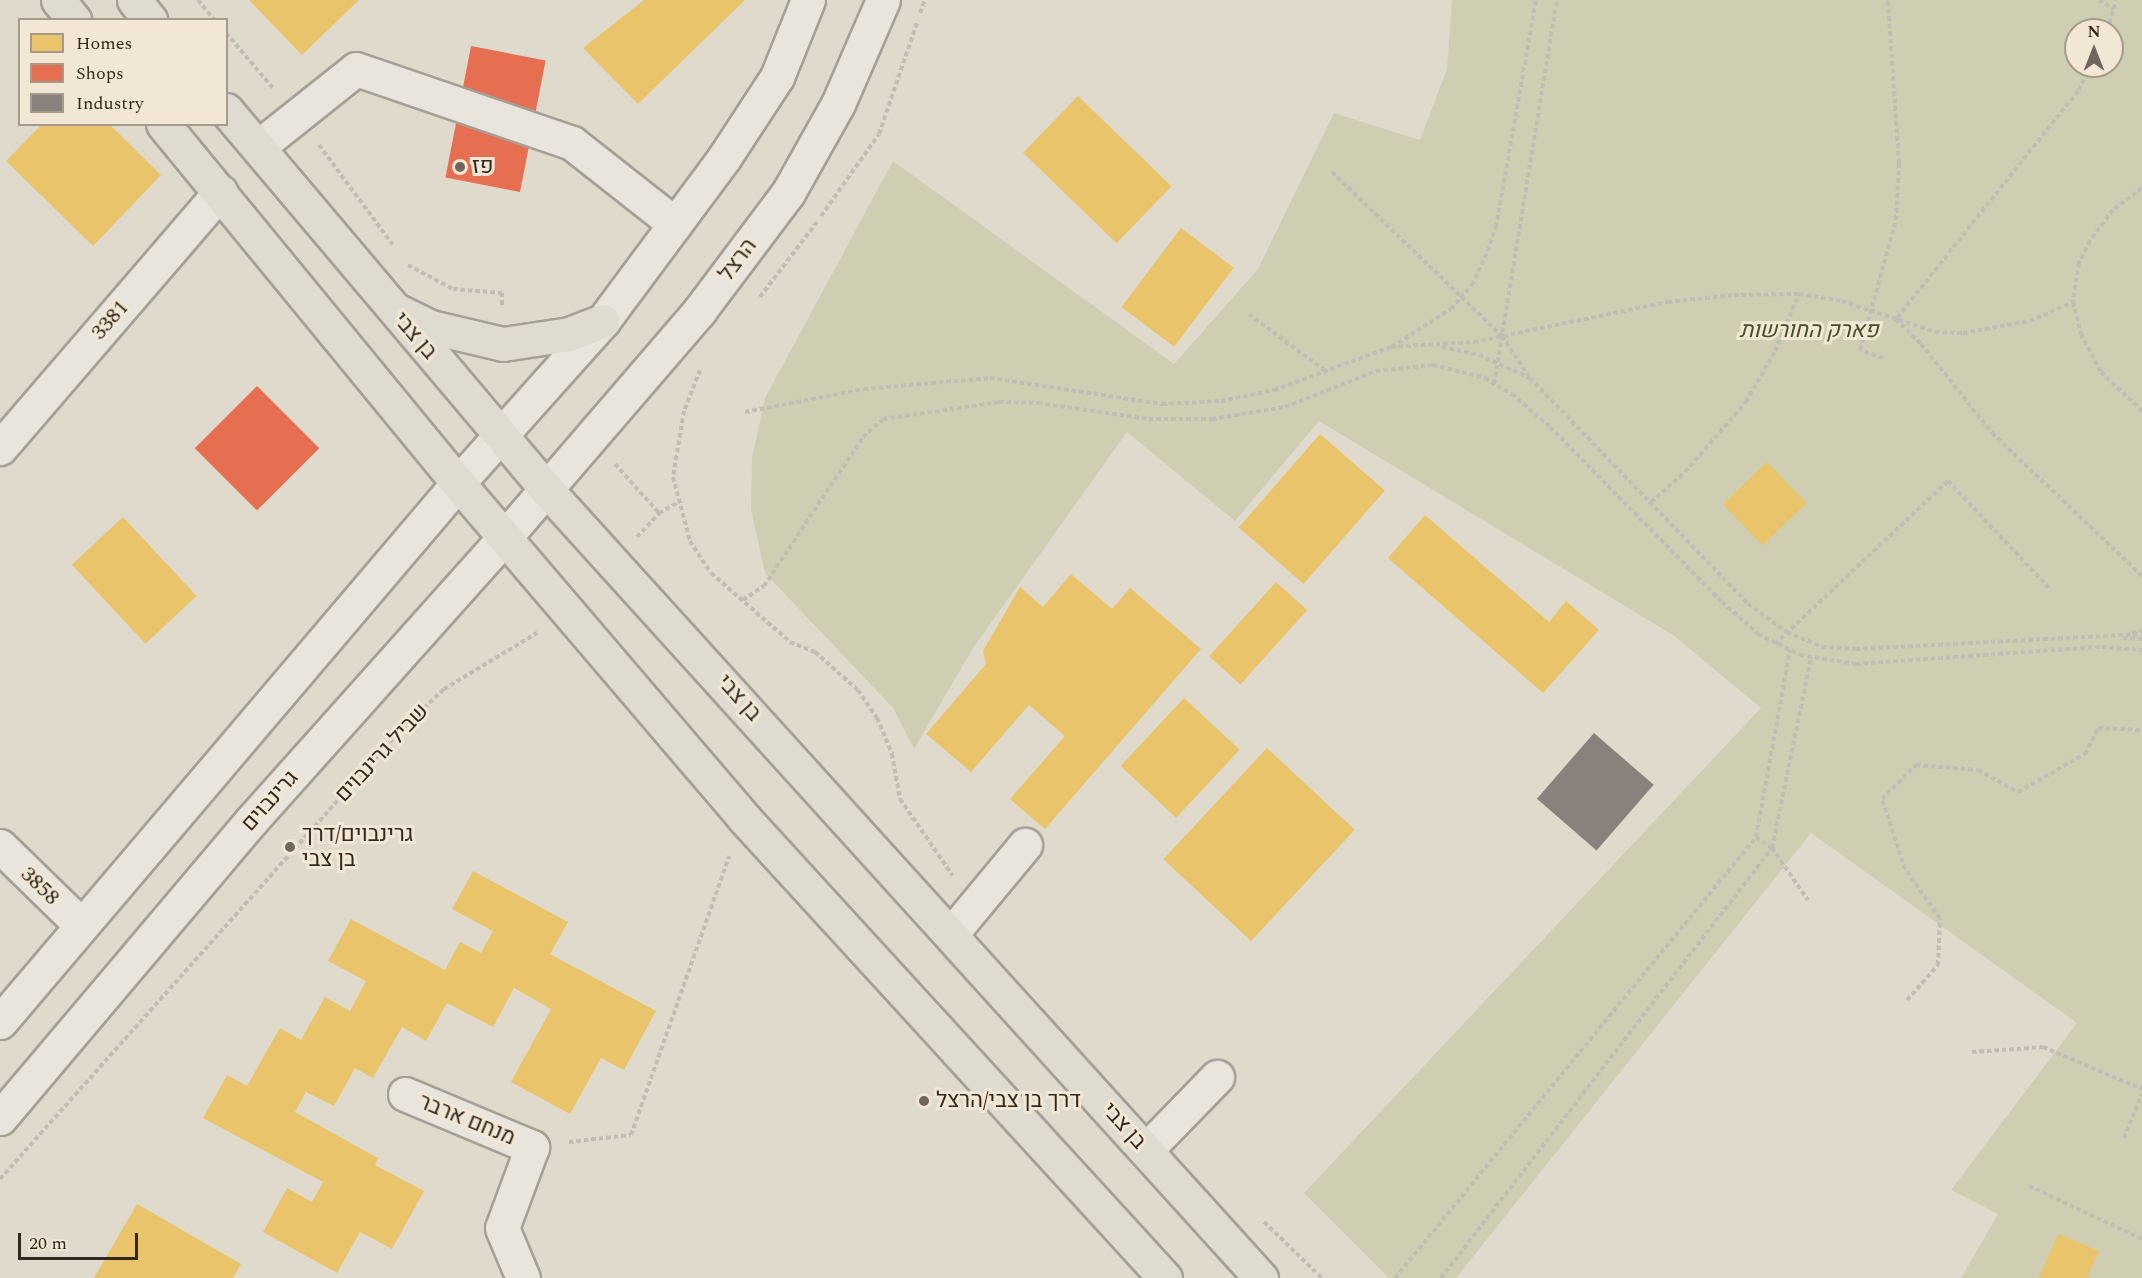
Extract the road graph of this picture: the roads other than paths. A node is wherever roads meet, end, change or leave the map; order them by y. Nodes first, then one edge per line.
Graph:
1 (58, 0) edge
2 (134, 0) edge
3 (808, 0) edge
4 (883, 0) edge
5 (72, 18) edge
6 (148, 18) edge
7 (228, 112) edge
8 (165, 126) edge
9 (258, 147) junction
10 (220, 192) junction
11 (675, 224) junction
12 (389, 307) junction
13 (603, 321) junction
14 (502, 437) junction
15 (0, 448) edge
16 (458, 483) junction
17 (546, 489) junction
18 (505, 537) junction
19 (1024, 845) dead end
20 (0, 846) edge
21 (81, 925) junction
22 (951, 934) junction
23 (0, 1022) edge
24 (1217, 1077) dead end
25 (405, 1094) dead end
26 (0, 1118) edge
27 (1146, 1150) junction
28 (523, 1278) edge
29 (1165, 1278) edge
30 (1262, 1278) edge

1 - 5 main road
2 - 6 main road
3 - 11 street
4 - 17 street, הרצל
7 - 9 main road, בן צבי
8 - 10 main road
9 - 11 street
9 - 12 main road, בן צבי
10 - 15 street, 3381
10 - 16 main road
11 - 13 street
12 - 13 main road
12 - 14 main road, בן צבי
13 - 14 street
14 - 16 street
14 - 17 main road, בן צבי
16 - 18 main road
16 - 21 street
17 - 18 street, גרינבוים
17 - 22 main road, בן צבי
18 - 26 street, גרינבוים
18 - 29 main road
19 - 22 street
20 - 21 street, 3858
21 - 23 street
22 - 27 main road, בן צבי
24 - 27 street
25 - 28 street, מנחם ארבר
27 - 30 main road, בן צבי

